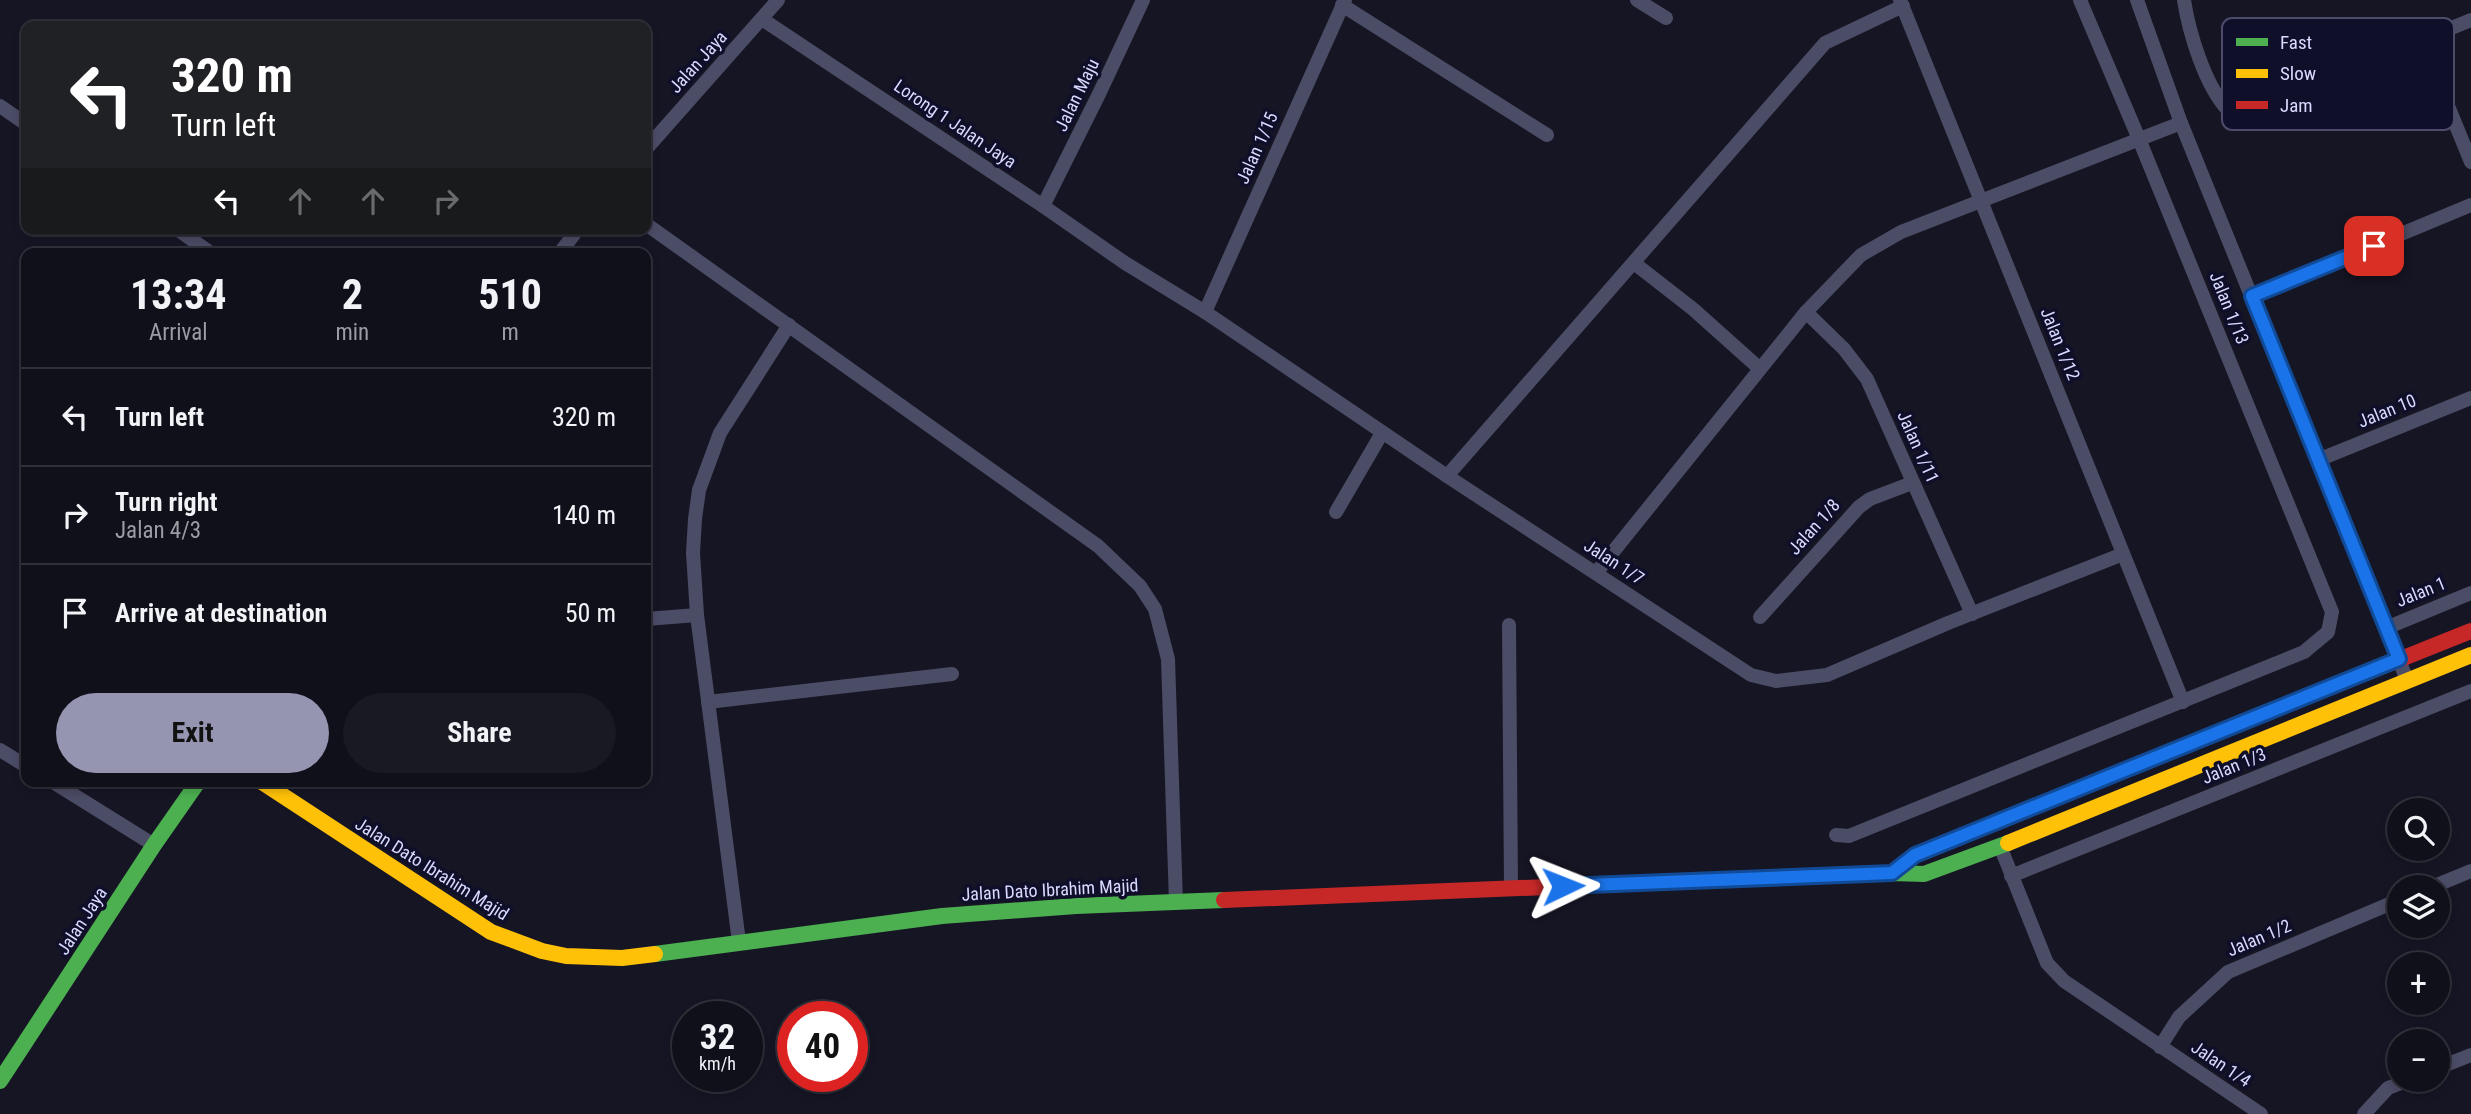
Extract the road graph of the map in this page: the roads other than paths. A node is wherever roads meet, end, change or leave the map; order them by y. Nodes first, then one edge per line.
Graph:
1 (778, 0) edge
2 (1637, 0) edge
3 (2080, 0) edge
4 (2137, 0) edge
5 (2184, 0) edge
6 (1137, 2) edge
7 (1343, 3) edge
8 (1901, 3) edge
9 (1666, 18) dead end
10 (762, 19) junction
11 (2471, 20) edge
12 (2454, 27) edge
13 (2222, 104) edge
14 (0, 106) edge
15 (21, 121) edge
16 (2454, 121) edge
17 (2181, 122) junction
18 (1547, 135) dead end
19 (2139, 139) junction
20 (651, 143) edge
21 (2471, 162) edge
22 (1981, 200) junction
23 (1043, 205) junction
24 (2471, 205) edge
25 (651, 228) edge
26 (185, 235) edge
27 (204, 248) edge
28 (1125, 263) joint
29 (1634, 263) junction
30 (2252, 296) junction
31 (1205, 312) junction
32 (1806, 312) junction
33 (789, 326) junction
34 (1759, 368) junction
35 (2471, 398) edge
36 (1382, 433) junction
37 (2318, 460) junction
38 (1447, 476) junction
39 (1912, 483) junction
40 (1336, 512) dead end
41 (2123, 554) junction
42 (1596, 573) junction
43 (2471, 593) edge
44 (1972, 614) junction
45 (697, 615) junction
46 (1760, 617) dead end
47 (651, 619) edge
48 (1508, 625) dead end
49 (2386, 628) junction
50 (2471, 631) edge
51 (2471, 655) edge
52 (2399, 659) junction
53 (952, 674) dead end
54 (2407, 680) junction
55 (2471, 691) edge
56 (708, 702) junction
57 (2183, 702) junction
58 (0, 750) edge
59 (21, 763) edge
60 (60, 787) edge
61 (195, 787) edge
62 (270, 787) edge
63 (1836, 835) dead end
64 (154, 845) junction
65 (2000, 846) junction
66 (2471, 871) edge
67 (1892, 873) junction
68 (2011, 876) junction
69 (2450, 880) edge
70 (1511, 888) junction
71 (1176, 903) junction
72 (2387, 905) edge
73 (739, 942) junction
74 (2160, 1047) junction
75 (2471, 1055) edge
76 (2450, 1063) edge
77 (0, 1081) edge
78 (2387, 1089) edge
79 (2260, 1114) edge
80 (2364, 1114) edge

1 - 10 street, Jalan Jaya
2 - 9 street
3 - 19 street, Jalan 1/13
4 - 17 street
5 - 13 street
6 - 23 street, Jalan Maju
7 - 18 street
7 - 31 street, Jalan 1/15
8 - 22 street, Jalan 1/12
8 - 29 street
10 - 20 street, Jalan Jaya
10 - 23 street, Lorong 1 Jalan Jaya
11 - 12 street
14 - 15 street
16 - 21 street
17 - 19 street
17 - 30 street
19 - 22 street
19 - 57 street, Jalan 1/13
22 - 32 street
22 - 41 street, Jalan 1/12
23 - 28 street, Lorong 1 Jalan Jaya
24 - 30 street
25 - 33 street
26 - 27 street
28 - 31 street, Jalan 1/7
29 - 34 street
29 - 38 street
30 - 37 street
31 - 36 street, Jalan 1/7
32 - 34 street
32 - 39 street, Jalan 1/11
33 - 45 street
33 - 71 street
34 - 42 street
35 - 37 street, Jalan 10
36 - 38 street, Jalan 1/7
36 - 40 street
37 - 49 street
38 - 42 street, Jalan 1/7
39 - 44 street, Jalan 1/11
39 - 46 street, Jalan 1/8
41 - 44 street, Jalan 1/7
41 - 57 street, Jalan 1/12
42 - 44 street, Jalan 1/7
43 - 49 street, Jalan 1
45 - 47 street
45 - 56 street
48 - 70 street
49 - 52 street
50 - 52 street
51 - 54 street, Jalan Dato Ibrahim Majid
52 - 54 street
52 - 67 street
53 - 56 street
54 - 65 street, Jalan Dato Ibrahim Majid
55 - 68 street, Jalan 1/3
56 - 73 street
57 - 63 street
58 - 59 street
60 - 64 street
61 - 64 street, Jalan Jaya
62 - 73 street, Jalan Dato Ibrahim Majid
64 - 77 street, Jalan Jaya
65 - 67 street, Jalan Dato Ibrahim Majid
65 - 68 street, Jalan 1/4
66 - 69 street
67 - 70 street, Jalan Dato Ibrahim Majid
68 - 74 street, Jalan 1/4
70 - 71 street, Jalan Dato Ibrahim Majid
71 - 73 street, Jalan Dato Ibrahim Majid
72 - 74 street, Jalan 1/2
74 - 79 street, Jalan 1/4
75 - 76 street
78 - 80 street

